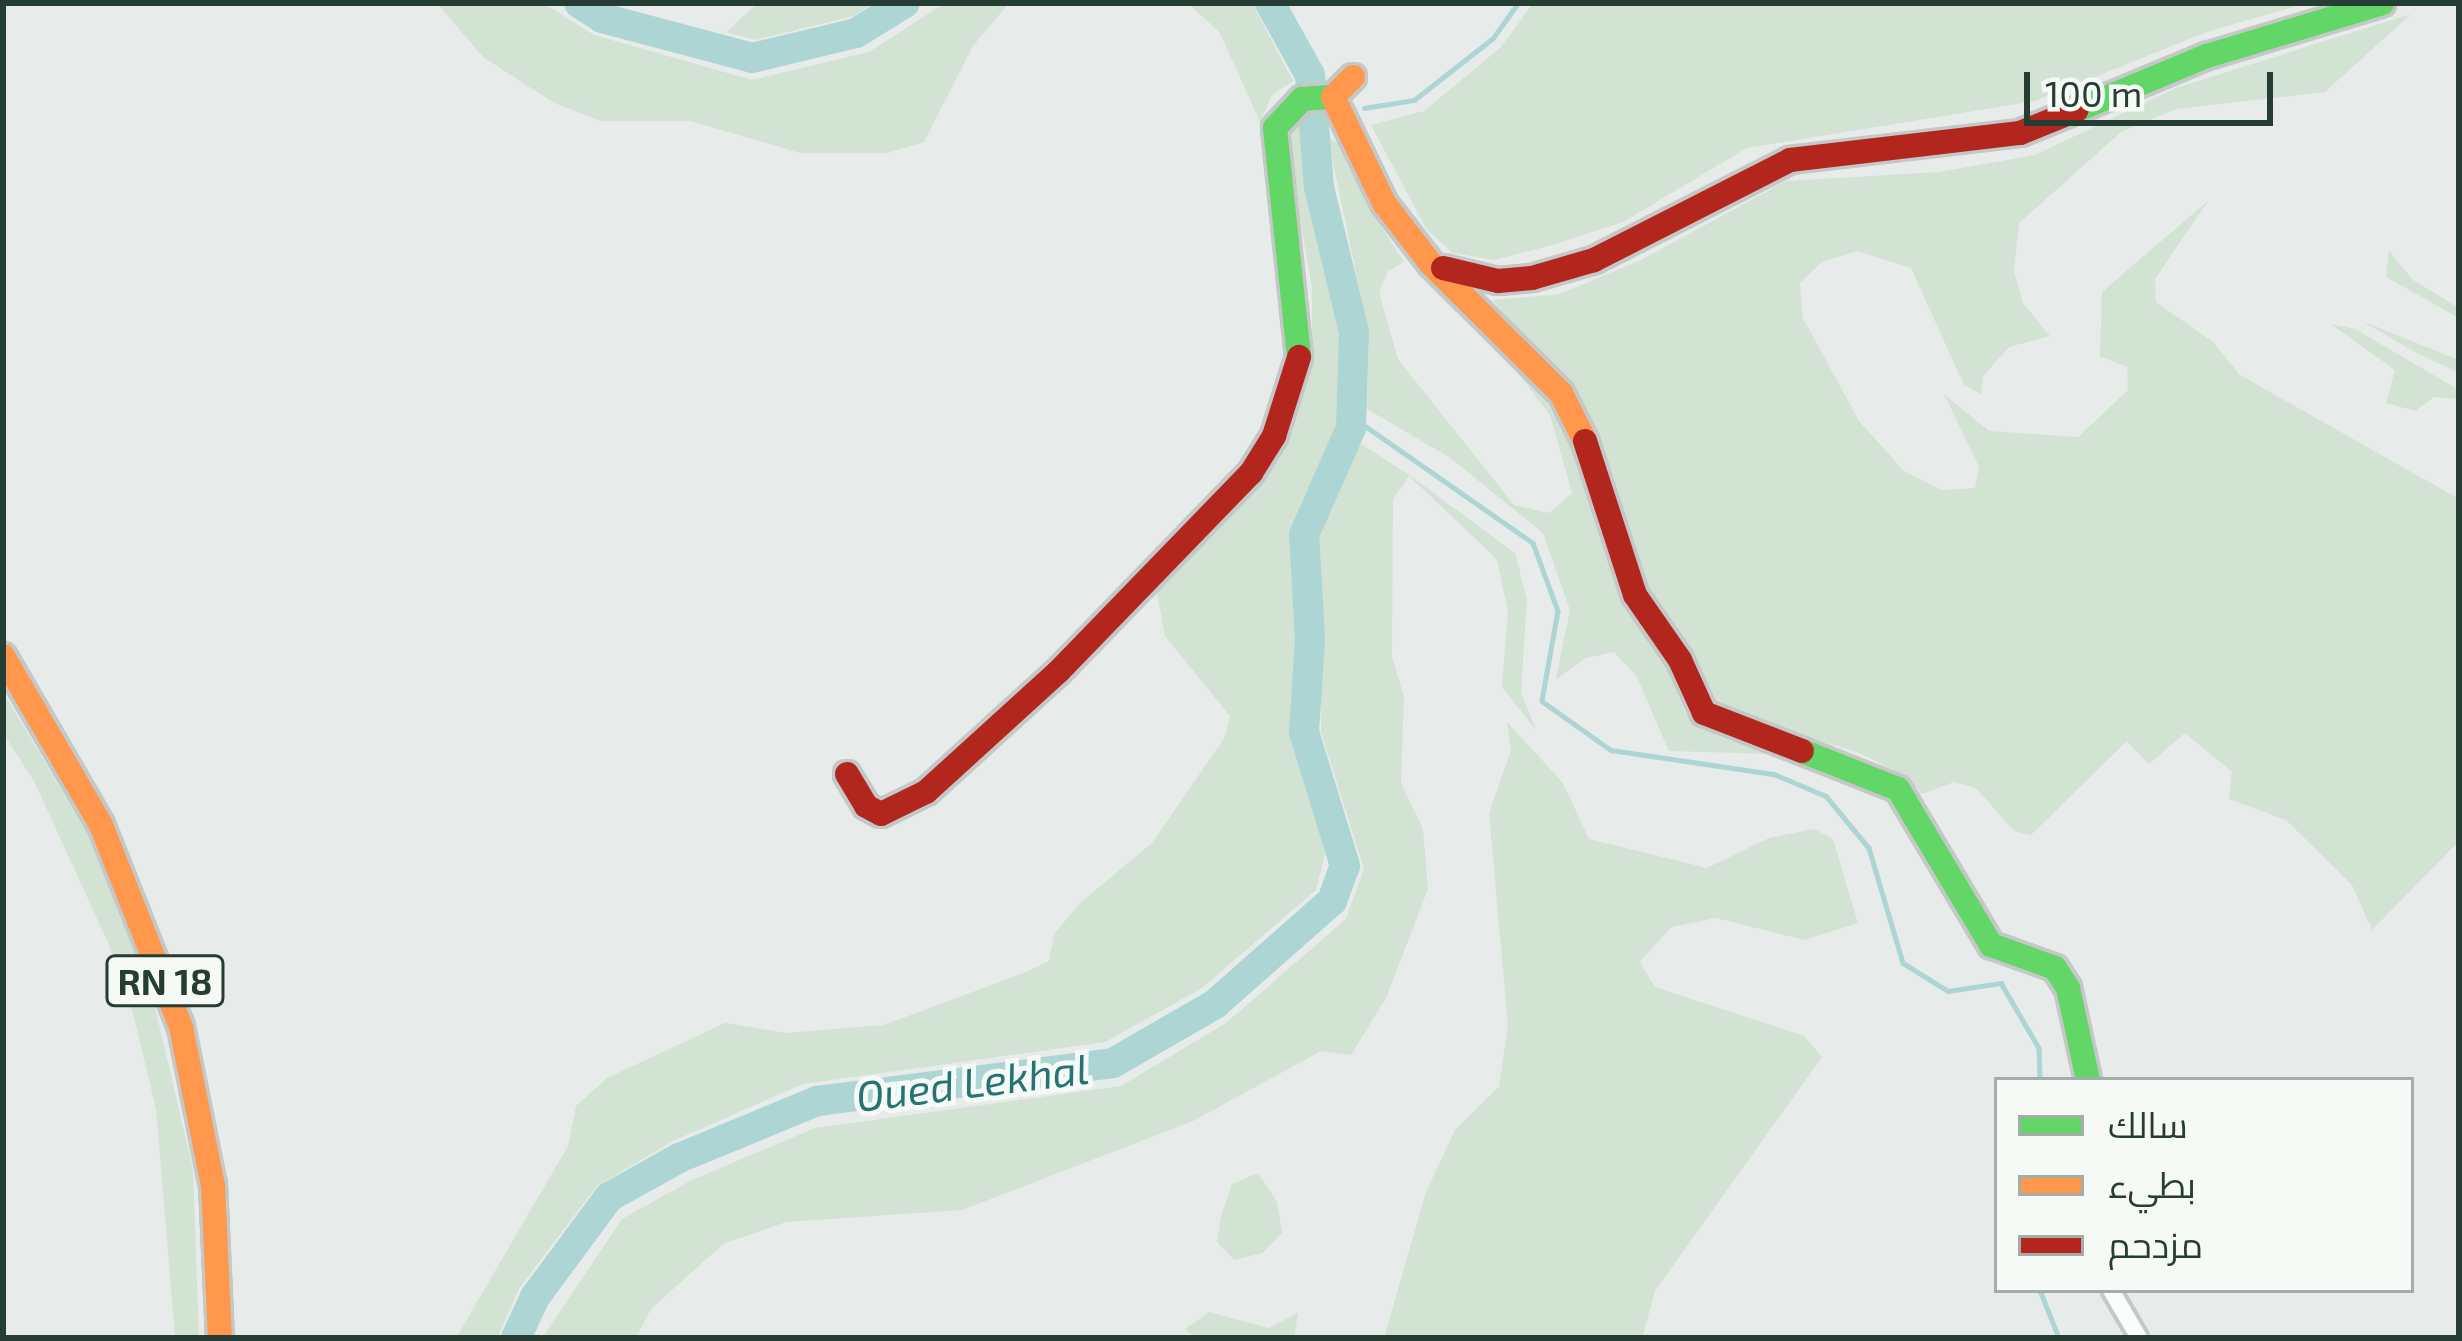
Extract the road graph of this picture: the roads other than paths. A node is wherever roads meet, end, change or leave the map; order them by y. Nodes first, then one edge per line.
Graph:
1 (2382, 3) edge
2 (1353, 77) dead end
3 (1333, 97) junction
4 (1431, 264) junction
5 (3, 656) edge
6 (847, 774) dead end
7 (2087, 1077) edge
8 (2113, 1293) edge
9 (220, 1338) edge
10 (2139, 1338) edge

1 - 4 street
2 - 3 street
3 - 4 street
3 - 6 street
4 - 7 street
5 - 9 street, RN 18
8 - 10 street

